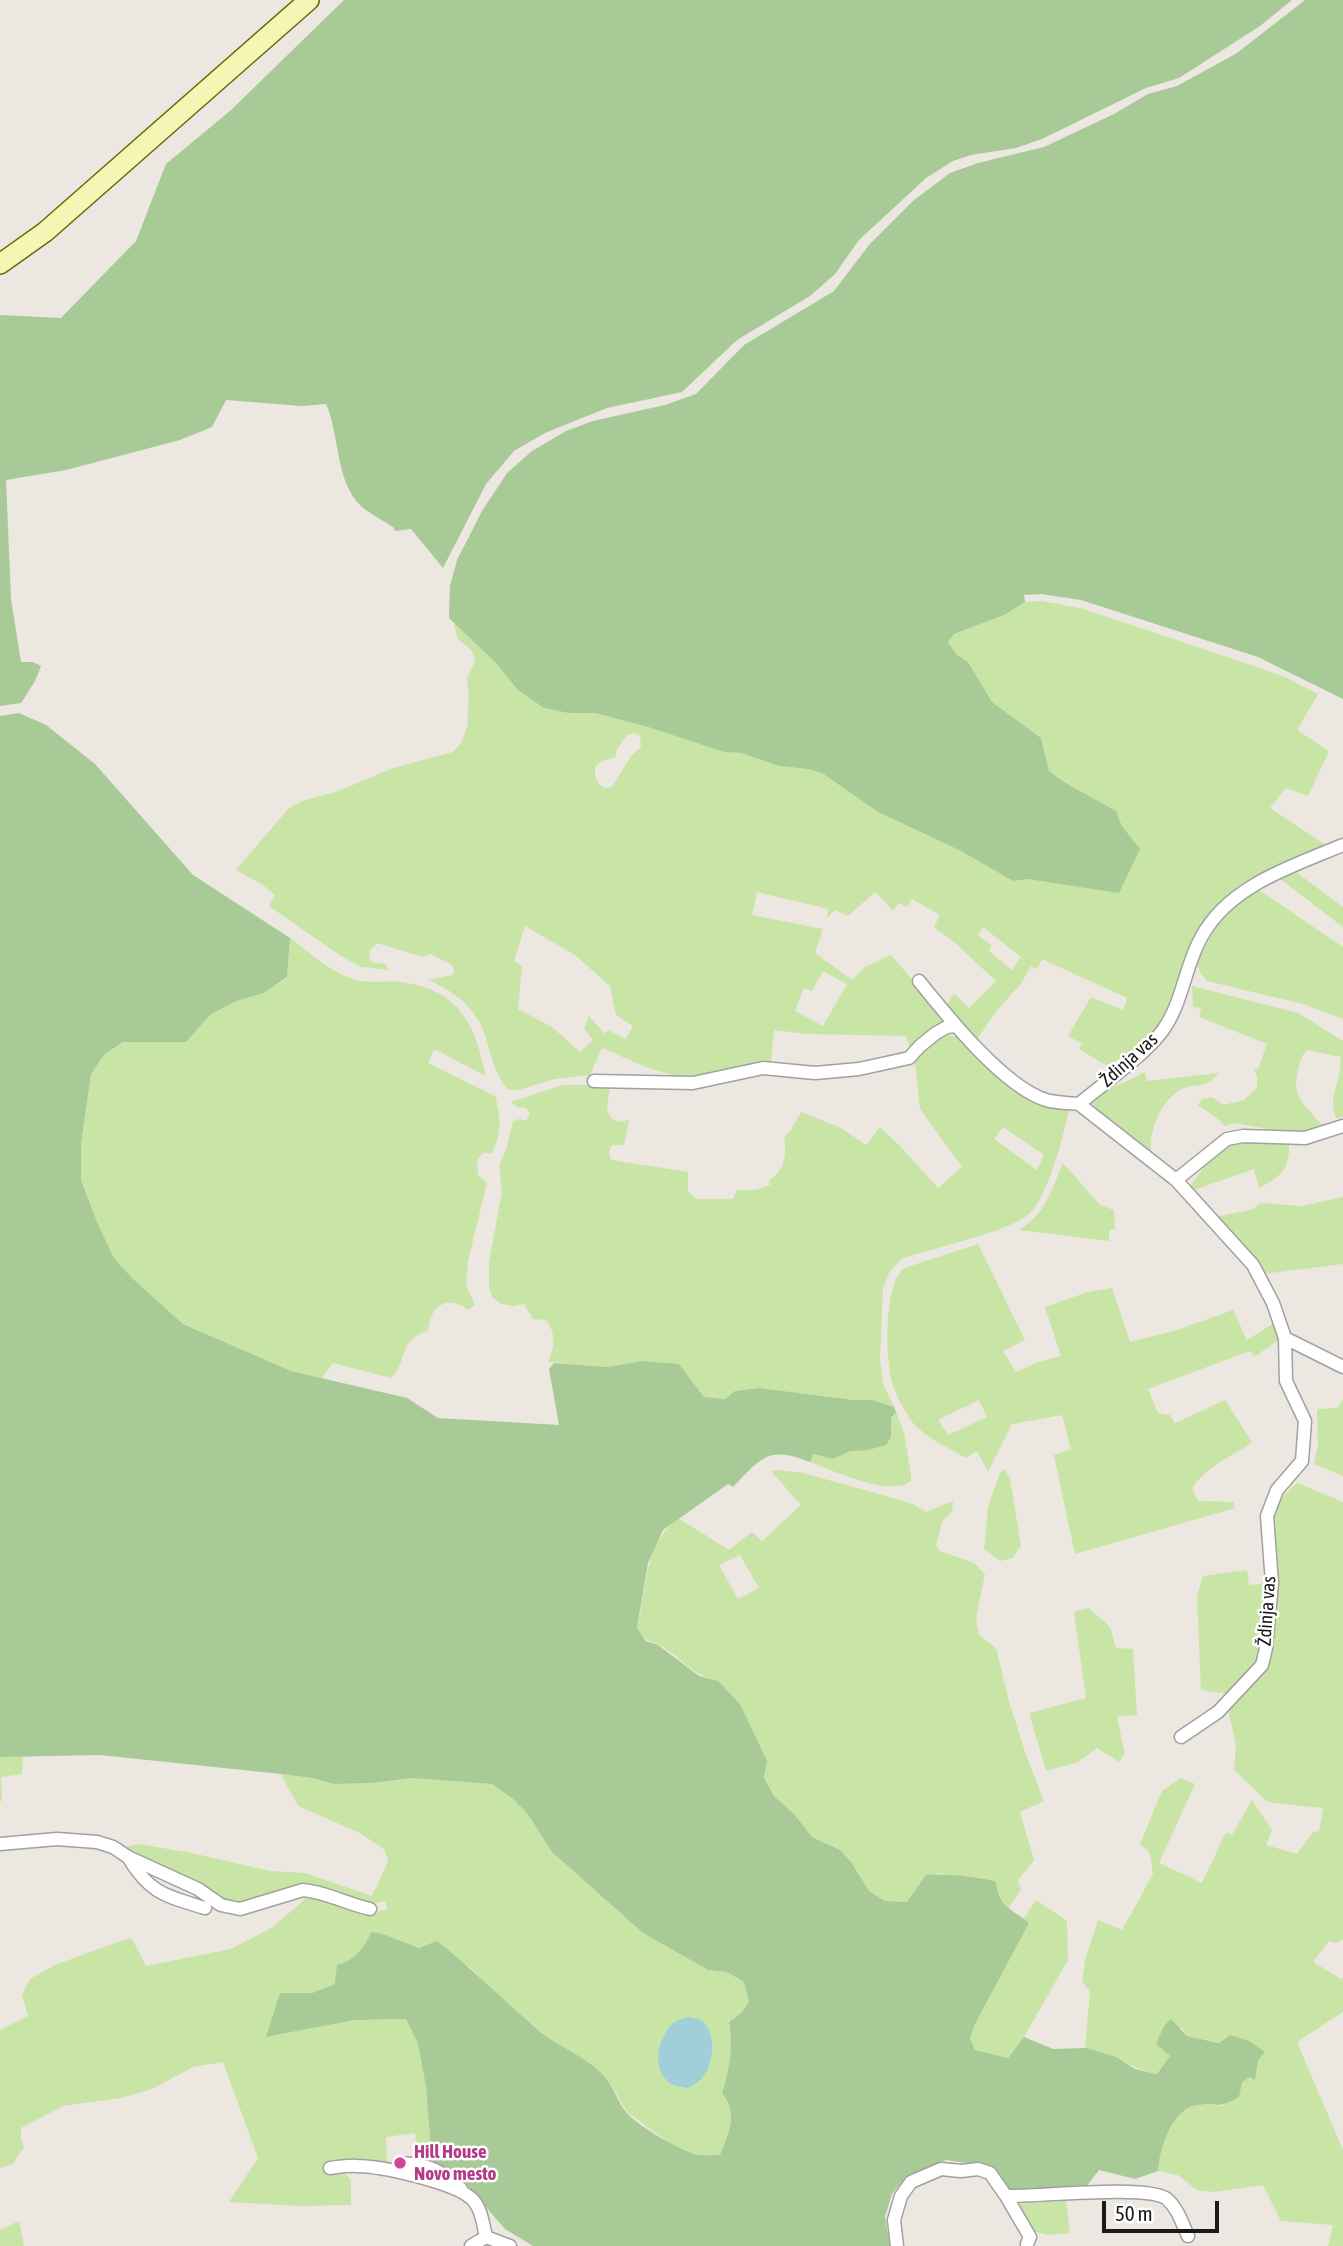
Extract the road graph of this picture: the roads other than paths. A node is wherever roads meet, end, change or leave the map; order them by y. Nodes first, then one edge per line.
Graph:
1 (309, 0) edge
2 (0, 264) edge
3 (1343, 845) edge
4 (919, 981) dead end
5 (956, 1026) junction
6 (594, 1081) dead end
7 (1079, 1104) junction
8 (1343, 1126) edge
9 (1176, 1180) junction
10 (1285, 1338) junction
11 (1343, 1367) edge
12 (1181, 1737) dead end
13 (0, 1844) edge
14 (128, 1857) junction
15 (205, 1908) dead end
16 (370, 1909) dead end
17 (400, 2163) dead end
18 (330, 2168) dead end
19 (1006, 2196) junction
20 (471, 2199) junction
21 (1188, 2236) dead end
22 (486, 2237) junction
23 (1027, 2244) dead end
24 (471, 2246) edge
25 (510, 2246) edge
26 (897, 2246) edge

1 - 2 main road
3 - 7 street, Ždinja vas
4 - 5 street
5 - 6 street
5 - 7 street
7 - 9 street, Ždinja vas
8 - 9 street
9 - 10 street, Ždinja vas
10 - 11 street
10 - 12 street, Ždinja vas
13 - 14 street
14 - 15 street
14 - 16 street
17 - 20 street
18 - 20 street
19 - 21 street
19 - 23 street
19 - 26 street
20 - 22 street
22 - 24 street
22 - 25 street

